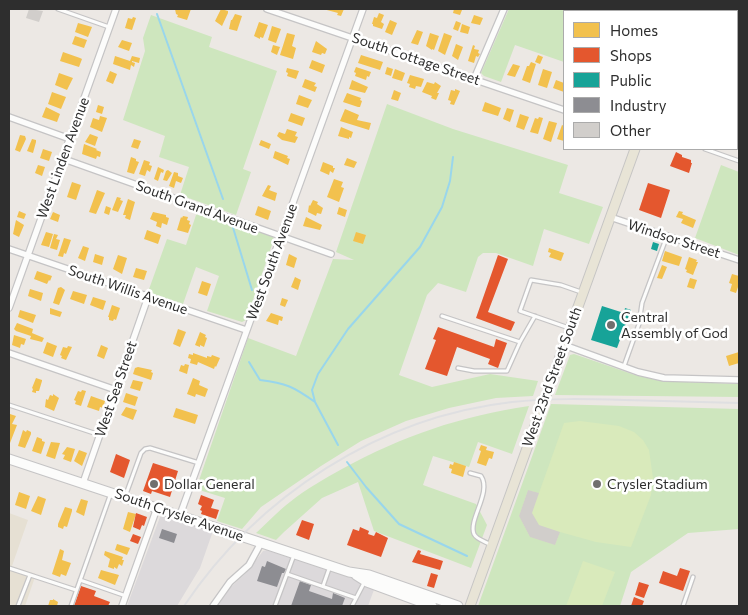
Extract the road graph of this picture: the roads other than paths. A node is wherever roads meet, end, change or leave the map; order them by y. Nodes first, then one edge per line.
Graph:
1 (58, 9) edge
2 (116, 9) edge
3 (267, 9) edge
4 (363, 9) edge
5 (504, 9) edge
6 (110, 27) junction
7 (353, 38) junction
8 (474, 79) junction
9 (563, 110) edge
10 (9, 117) edge
11 (70, 139) junction
12 (635, 150) edge
13 (708, 150) edge
14 (64, 159) junction
15 (739, 161) edge
16 (610, 217) junction
17 (667, 236) junction
18 (282, 237) junction
19 (9, 250) edge
20 (331, 254) dead end
21 (28, 256) junction
22 (739, 260) edge
23 (582, 293) junction
24 (144, 295) junction
25 (9, 308) edge
26 (442, 316) dead end
27 (535, 316) junction
28 (570, 328) junction
29 (246, 330) junction
30 (520, 342) junction
31 (564, 344) junction
32 (9, 353) edge
33 (624, 367) junction
34 (458, 368) dead end
35 (739, 380) edge
36 (116, 390) junction
37 (9, 405) edge
38 (100, 435) junction
39 (9, 459) edge
40 (199, 463) junction
41 (470, 473) dead end
42 (83, 483) junction
43 (111, 493) junction
44 (125, 497) junction
45 (157, 508) junction
46 (180, 515) junction
47 (261, 543) junction
48 (492, 545) junction
49 (294, 554) junction
50 (331, 566) junction
51 (9, 568) edge
52 (349, 572) junction
53 (287, 574) junction
54 (30, 575) junction
55 (693, 577) dead end
56 (80, 580) junction
57 (365, 580) junction
58 (323, 586) junction
59 (76, 590) junction
60 (126, 596) junction
61 (356, 598) junction
62 (413, 603) edge
63 (18, 606) edge
64 (71, 606) edge
65 (122, 606) edge
66 (213, 606) edge
67 (275, 606) edge
68 (352, 606) edge
69 (432, 606) edge
70 (458, 606) edge
71 (470, 606) edge
72 (683, 606) edge

1 - 6 lane
2 - 6 street, West Linden Avenue
3 - 7 street, South Cottage Street
4 - 7 street, West South Avenue
5 - 8 street
6 - 11 street, West Linden Avenue
7 - 8 street, South Cottage Street
7 - 18 street, West South Avenue
8 - 9 street, South Cottage Street
10 - 11 street
11 - 14 street, West Linden Avenue
12 - 16 main road, West 23rd Street South
13 - 15 lane
14 - 18 street, South Grand Avenue
14 - 21 street, West Linden Avenue
16 - 17 street, Windsor Street
16 - 23 main road, West 23rd Street South
17 - 22 street, Windsor Street
17 - 33 lane
18 - 20 street, South Grand Avenue
18 - 29 street, West South Avenue
19 - 21 street, South Willis Avenue
21 - 24 street, South Willis Avenue
21 - 25 street, West Linden Avenue
23 - 27 lane
23 - 28 main road, West 23rd Street South
24 - 29 street, South Willis Avenue
24 - 36 street, West Sea Street
26 - 30 lane
27 - 28 lane
27 - 30 lane
28 - 31 main road, West 23rd Street South
29 - 40 street, West South Avenue
30 - 34 lane
31 - 33 street
31 - 48 main road, West 23rd Street South
32 - 36 street
33 - 35 street
36 - 38 street, West Sea Street
37 - 38 lane
38 - 42 street, West Sea Street
39 - 42 main road, South Crysler Avenue
40 - 44 lane
40 - 46 street, West South Avenue
41 - 48 lane
42 - 43 main road, South Crysler Avenue
43 - 44 main road, South Crysler Avenue
43 - 56 lane
44 - 45 main road, South Crysler Avenue
45 - 46 main road, South Crysler Avenue
45 - 60 street
46 - 47 main road, South Crysler Avenue
47 - 49 main road, South Crysler Avenue
47 - 66 street
48 - 71 main road, West 23rd Street South
49 - 50 main road, South Crysler Avenue
49 - 53 lane
50 - 52 main road, South Crysler Avenue
50 - 58 lane
51 - 54 lane
52 - 57 main road, South Crysler Avenue
52 - 70 main road, South Crysler Avenue
53 - 58 lane
53 - 67 lane
54 - 59 lane
54 - 63 lane
55 - 72 lane
56 - 59 lane
56 - 60 lane
57 - 61 lane
57 - 62 main road, South Crysler Avenue
58 - 61 lane
59 - 64 lane
60 - 65 street
61 - 68 lane
62 - 69 main road, South Crysler Avenue

